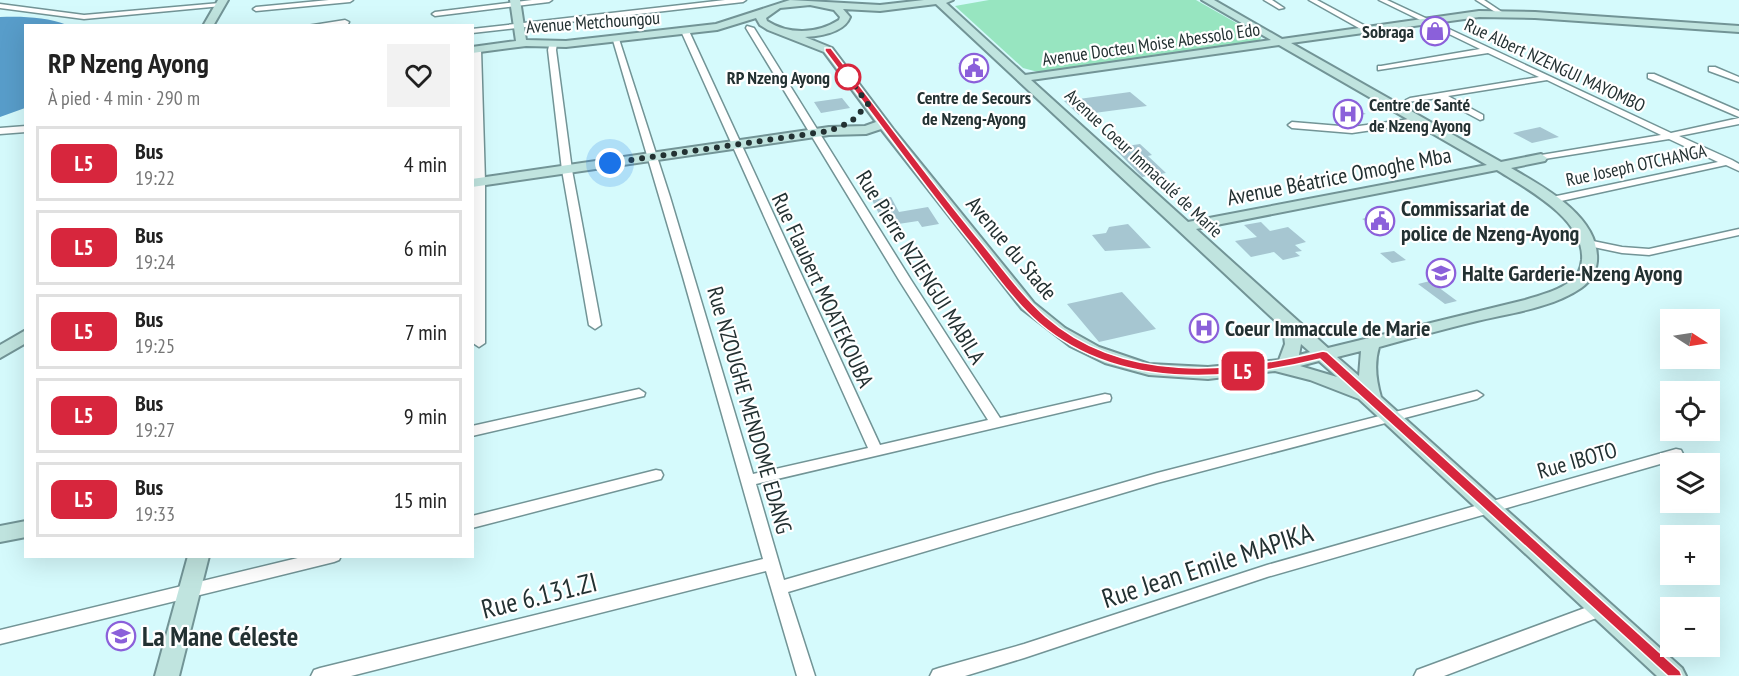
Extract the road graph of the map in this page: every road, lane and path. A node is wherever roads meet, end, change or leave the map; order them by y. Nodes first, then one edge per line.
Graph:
1 (350, 0) edge
2 (549, 0) edge
3 (743, 0) edge
4 (779, 0) edge
5 (807, 0) edge
6 (1207, 0) edge
7 (1267, 0) edge
8 (1312, 0) edge
9 (1382, 0) edge
10 (1479, 0) edge
11 (945, 1) edge
12 (221, 2) edge
13 (515, 2) edge
14 (906, 3) edge
15 (824, 4) junction
16 (858, 4) edge
17 (0, 6) edge
18 (880, 8) junction
19 (1281, 8) dead end
20 (256, 9) dead end
21 (767, 11) junction
22 (435, 14) dead end
23 (1502, 14) junction
24 (345, 22) dead end
25 (1429, 22) junction
26 (209, 24) edge
27 (328, 24) edge
28 (839, 24) junction
29 (518, 26) junction
30 (717, 27) junction
31 (750, 28) junction
32 (1739, 29) edge
33 (1369, 30) junction
34 (686, 31) junction
35 (781, 31) junction
36 (474, 32) edge
37 (615, 39) junction
38 (1281, 43) junction
39 (521, 44) junction
40 (553, 44) junction
41 (475, 49) edge
42 (828, 50) junction
43 (1489, 50) junction
44 (1381, 68) dead end
45 (1712, 69) dead end
46 (1651, 76) dead end
47 (1024, 78) junction
48 (1547, 78) junction
49 (1739, 80) edge
50 (1440, 95) junction
51 (1410, 100) dead end
52 (1739, 114) edge
53 (1480, 117) dead end
54 (858, 118) junction
55 (1739, 120) edge
56 (1417, 121) junction
57 (881, 122) junction
58 (1292, 125) dead end
59 (24, 129) edge
60 (0, 131) edge
61 (814, 133) junction
62 (1669, 136) junction
63 (895, 138) junction
64 (735, 144) junction
65 (1472, 152) junction
66 (654, 156) junction
67 (1541, 158) junction
68 (1739, 160) edge
69 (1727, 163) junction
70 (1501, 167) junction
71 (1739, 168) edge
72 (567, 170) junction
73 (1478, 171) junction
74 (1522, 180) junction
75 (476, 183) edge
76 (1552, 200) junction
77 (1185, 227) junction
78 (1739, 232) edge
79 (1588, 243) junction
80 (595, 325) dead end
81 (1295, 328) junction
82 (24, 336) edge
83 (479, 343) dead end
84 (1365, 345) junction
85 (0, 353) edge
86 (1323, 354) junction
87 (1281, 365) junction
88 (639, 393) dead end
89 (1477, 395) dead end
90 (1105, 399) dead end
91 (1374, 402) junction
92 (1391, 417) junction
93 (996, 422) junction
94 (474, 431) edge
95 (876, 451) junction
96 (1660, 458) edge
97 (656, 475) dead end
98 (747, 481) junction
99 (1491, 506) junction
100 (474, 521) edge
101 (24, 529) edge
102 (0, 534) edge
103 (198, 558) edge
104 (326, 558) edge
105 (770, 564) junction
106 (778, 588) junction
107 (190, 592) junction
108 (1601, 609) junction
109 (0, 637) edge
110 (167, 676) edge
111 (320, 676) edge
112 (806, 676) edge
113 (939, 676) edge
114 (1423, 676) edge
115 (1674, 676) edge

1 - 20 street
2 - 13 street
3 - 29 street
4 - 21 main road
5 - 15 main road
6 - 38 main road
7 - 19 street
8 - 33 street
9 - 25 street, Rue Albert NZENGUI MAYOMBO
10 - 23 street
11 - 14 main road
11 - 47 main road, Avenue Coeur Immaculé de Marie
12 - 17 street
12 - 26 main road
13 - 22 street
13 - 29 main road
14 - 18 main road
15 - 16 main road
15 - 21 main road
15 - 28 main road
16 - 18 main road
18 - 28 main road
21 - 30 main road
21 - 35 main road
23 - 25 main road, Avenue Docteu Moise Abessolo Edo
23 - 32 main road, Avenue Docteu Moise Abessolo Edo
24 - 27 street
25 - 33 main road, Avenue Docteu Moise Abessolo Edo
25 - 43 street, Rue Albert NZENGUI MAYOMBO
28 - 35 main road
28 - 42 main road
29 - 36 street
29 - 39 main road
30 - 31 main road
30 - 34 main road, Avenue Metchoungou
31 - 35 main road
31 - 61 street, Rue Pierre NZIENGUI MABILA
33 - 38 main road, Avenue Docteu Moise Abessolo Edo
34 - 37 main road, Avenue Metchoungou
34 - 64 street, Rue Flaubert MOATEKOUBA
35 - 42 main road
37 - 40 main road, Avenue Metchoungou
37 - 66 street, Rue NZOUGHE MENDOME EDANG
38 - 47 main road, Avenue Docteu Moise Abessolo Edo
38 - 56 main road
39 - 40 main road, Avenue Metchoungou
39 - 41 main road, Avenue Metchoungou
40 - 72 street
41 - 75 street
42 - 54 main road, Avenue du Stade
43 - 44 street
43 - 48 street, Rue Albert NZENGUI MAYOMBO
45 - 49 street
46 - 52 street
47 - 77 main road, Avenue Coeur Immaculé de Marie
48 - 50 street
48 - 62 street, Rue Albert NZENGUI MAYOMBO
50 - 51 street
50 - 53 street
54 - 57 main road, Avenue du Stade
54 - 57 main road
54 - 61 main road
54 - 63 main road
55 - 62 street
56 - 58 street
56 - 65 main road
57 - 63 main road, Avenue du Stade
59 - 60 street
61 - 64 main road
61 - 93 street, Rue Pierre NZIENGUI MABILA
62 - 67 street
62 - 69 street, Rue Albert NZENGUI MAYOMBO
63 - 87 main road, Avenue du Stade
64 - 66 main road
64 - 95 street, Rue Flaubert MOATEKOUBA
65 - 67 main road
65 - 70 main road
65 - 73 main road
66 - 72 main road
66 - 98 street, Rue NZOUGHE MENDOME EDANG
67 - 70 main road, Avenue Béatrice Omoghe Mba
67 - 74 main road
68 - 69 street, Rue Joseph OTCHANGA
69 - 71 street, Rue Albert NZENGUI MAYOMBO
69 - 76 street, Rue Joseph OTCHANGA
70 - 73 main road, Avenue Béatrice Omoghe Mba
70 - 74 main road
72 - 75 main road
72 - 80 street
73 - 74 main road
73 - 77 main road, Avenue Béatrice Omoghe Mba
74 - 76 main road
75 - 83 street
76 - 79 main road
77 - 81 main road, Avenue Coeur Immaculé de Marie
78 - 79 street
79 - 84 main road, Avenue du Stade
81 - 84 main road
81 - 86 main road, Avenue Coeur Immaculé de Marie
81 - 87 main road
82 - 85 main road
84 - 86 main road, Avenue du Stade
84 - 91 main road
86 - 87 main road, Avenue du Stade
86 - 91 main road, Avenue Coeur Immaculé de Marie
87 - 91 main road
88 - 94 street
89 - 92 street
90 - 93 street
91 - 92 main road
92 - 99 main road
92 - 106 street
93 - 95 street
95 - 98 street
96 - 99 street, Rue IBOTO
97 - 100 street
98 - 105 street, Rue NZOUGHE MENDOME EDANG
99 - 108 main road
99 - 113 street, Rue Jean Emile MAPIKA
101 - 102 main road
103 - 107 main road
104 - 107 street
105 - 106 street, Rue NZOUGHE MENDOME EDANG
105 - 111 street, Rue 6.131.ZI
106 - 112 street, Rue NZOUGHE MENDOME EDANG
107 - 109 street
107 - 110 main road
108 - 114 street
108 - 115 main road

